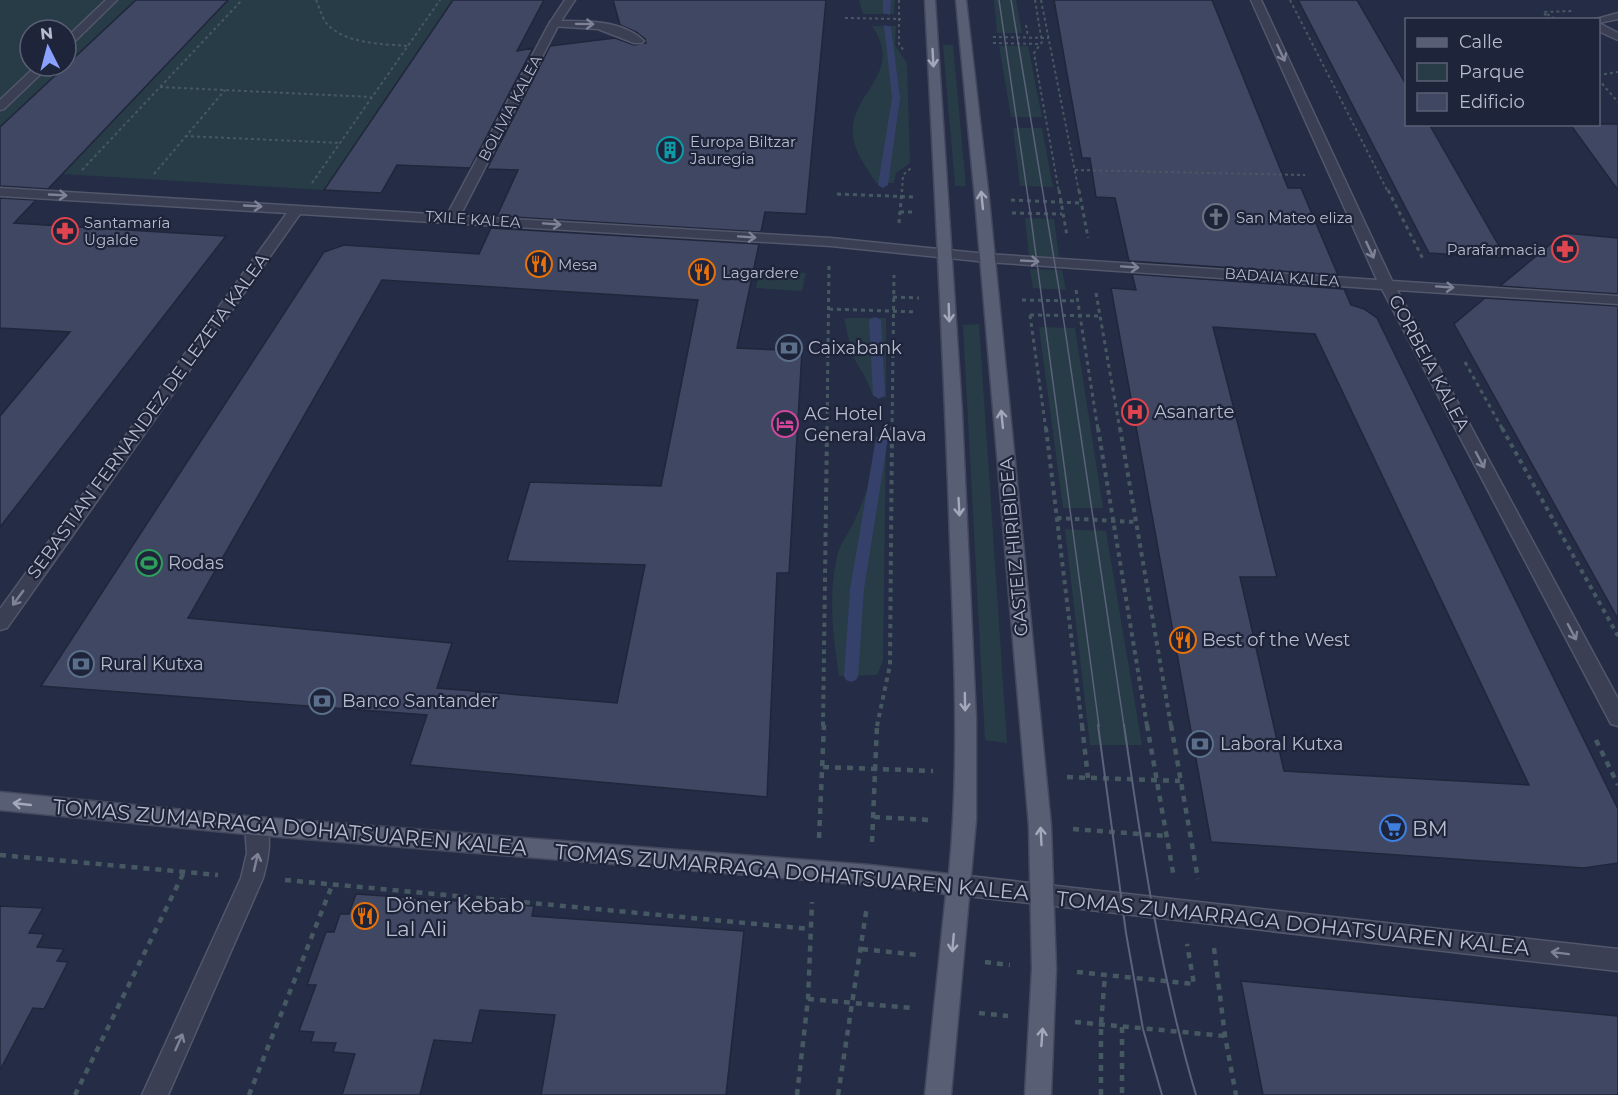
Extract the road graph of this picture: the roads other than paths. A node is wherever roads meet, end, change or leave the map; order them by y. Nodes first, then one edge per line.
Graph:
1 (112, 0) edge
2 (570, 0) edge
3 (930, 0) edge
4 (961, 0) edge
5 (1256, 0) edge
6 (561, 12) junction
7 (1618, 16) edge
8 (1600, 20) edge
9 (554, 24) junction
10 (1600, 27) edge
11 (616, 28) junction
12 (78, 33) edge
13 (1618, 37) edge
14 (638, 41) dead end
15 (30, 78) edge
16 (0, 106) edge
17 (0, 192) edge
18 (297, 209) junction
19 (452, 218) junction
20 (946, 254) junction
21 (987, 258) junction
22 (1387, 284) junction
23 (1618, 300) edge
24 (0, 623) edge
25 (1618, 718) edge
26 (0, 801) edge
27 (256, 826) junction
28 (959, 885) junction
29 (1044, 895) junction
30 (1618, 960) edge
31 (155, 1095) edge
32 (938, 1095) edge
33 (1038, 1095) edge

1 - 12 street
2 - 6 street, BOLIVIA KALEA
3 -> 20 main road
21 -> 4 main road, GASTEIZ HIRIBIDEA
5 -> 22 street, GORBEIA KALEA
6 - 9 street, BOLIVIA KALEA
6 - 11 street
7 - 8 street
9 -> 11 street
9 - 19 street, BOLIVIA KALEA
10 - 13 street
11 - 14 street
15 - 16 street
17 -> 18 street, TXILE KALEA
18 - 19 street, TXILE KALEA
18 -> 24 street, SEBASTIAN FERNANDEZ DE LEZETA KALEA
19 -> 20 street, TXILE KALEA
20 - 21 street, BADAIA KALEA
20 -> 28 main road
21 -> 22 street, BADAIA KALEA
29 -> 21 main road, GASTEIZ HIRIBIDEA
22 -> 23 street, BADAIA KALEA
22 -> 25 street, GORBEIA KALEA
27 -> 26 main road, TOMAS ZUMARRAGA DOHATSUAREN KALEA
27 - 28 main road, TOMAS ZUMARRAGA DOHATSUAREN KALEA
31 -> 27 street
28 - 29 street, TOMAS ZUMARRAGA DOHATSUAREN KALEA
28 -> 32 main road
30 -> 29 street, TOMAS ZUMARRAGA DOHATSUAREN KALEA
33 -> 29 main road, GASTEIZ HIRIBIDEA

